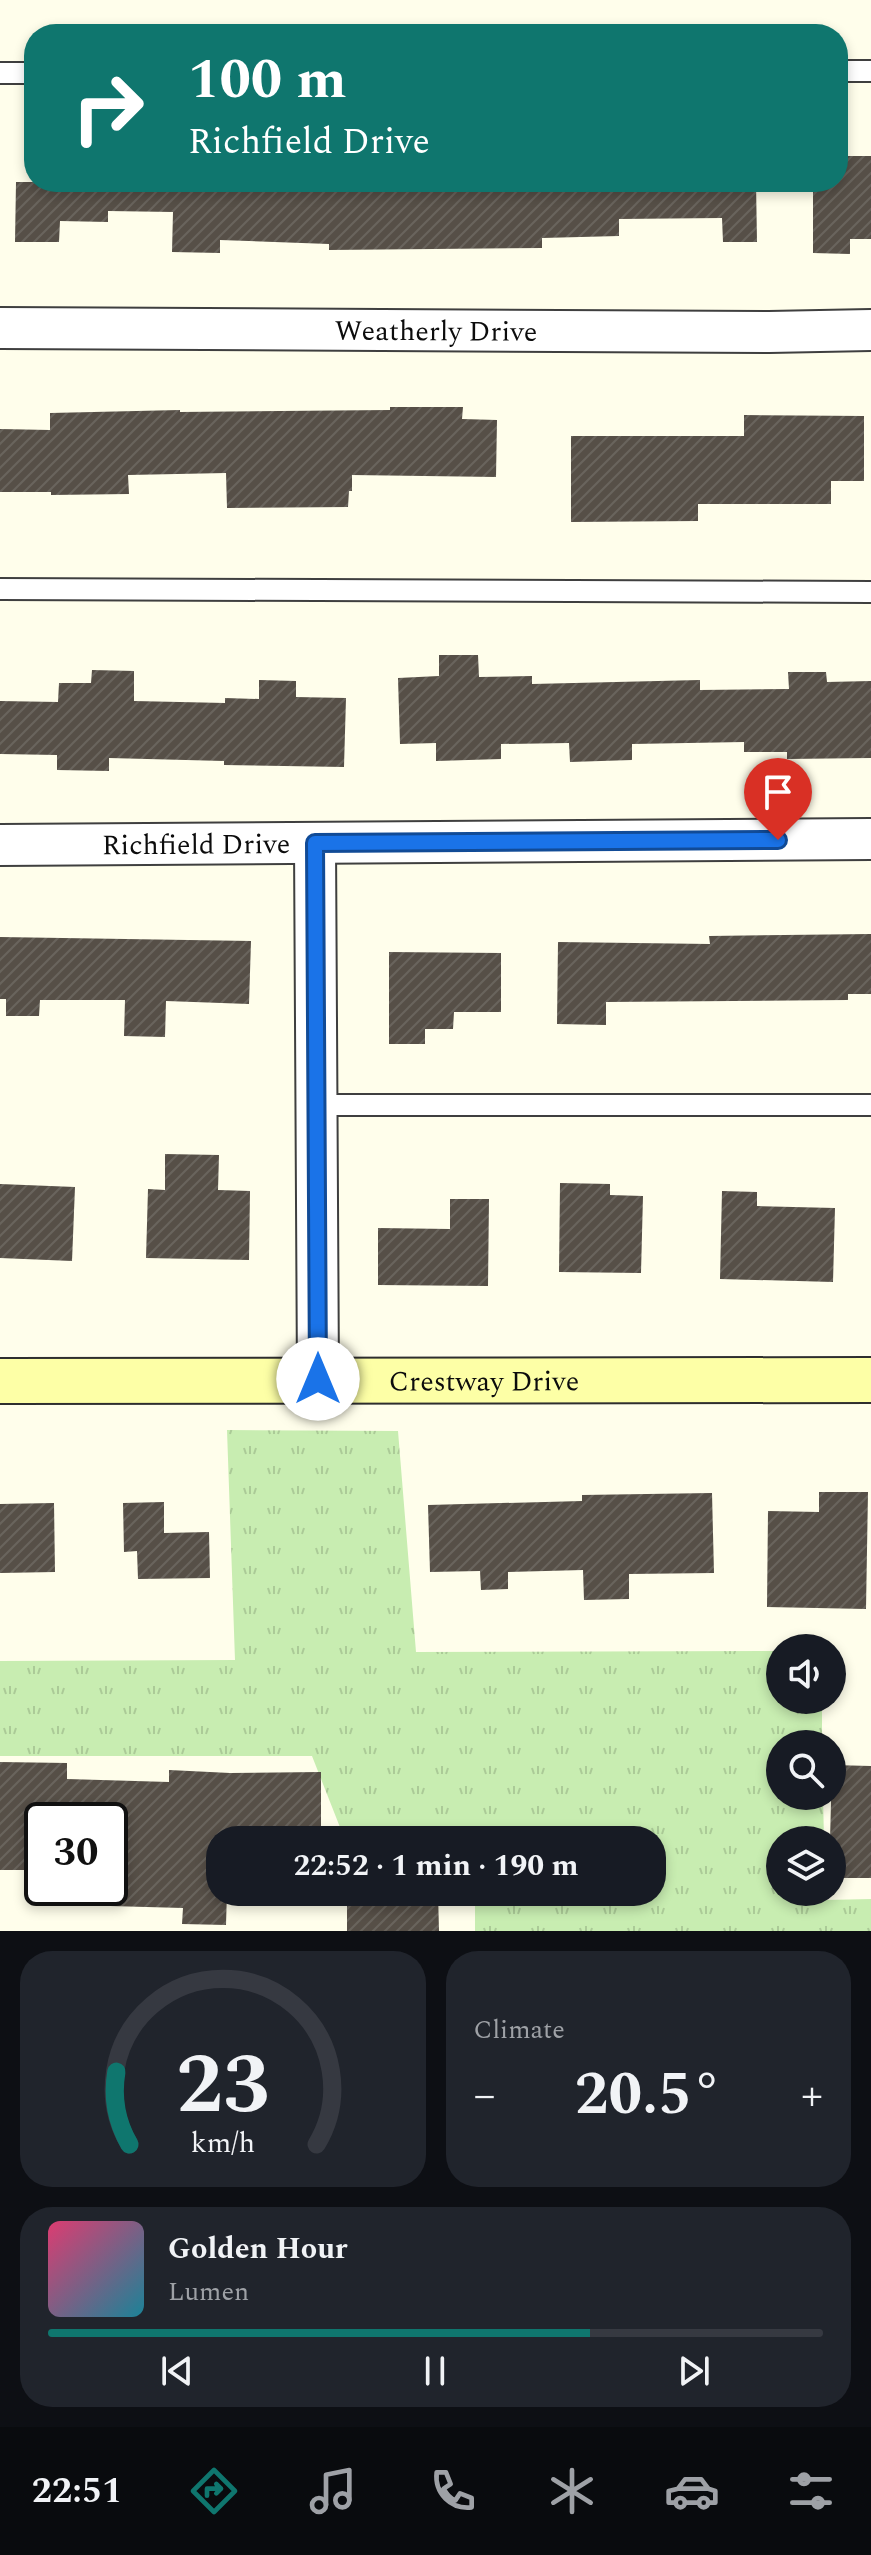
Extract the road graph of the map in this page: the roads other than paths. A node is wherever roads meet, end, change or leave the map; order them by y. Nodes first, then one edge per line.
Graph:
1 (848, 71) edge
2 (871, 71) edge
3 (0, 73) edge
4 (24, 73) edge
5 (0, 328) edge
6 (871, 330) edge
7 (0, 589) edge
8 (871, 592) edge
9 (871, 839) edge
10 (315, 843) junction
11 (0, 845) edge
12 (316, 1105) junction
13 (871, 1105) edge
14 (318, 1379) junction
15 (871, 1380) edge
16 (0, 1381) edge

1 - 2 lane
3 - 4 lane
5 - 6 street, Weatherly Drive
7 - 8 lane
9 - 10 street, Richfield Drive
10 - 11 street, Richfield Drive
10 - 12 street
12 - 13 lane
12 - 14 street
14 - 15 main road, Crestway Drive
14 - 16 main road, Crestway Drive

